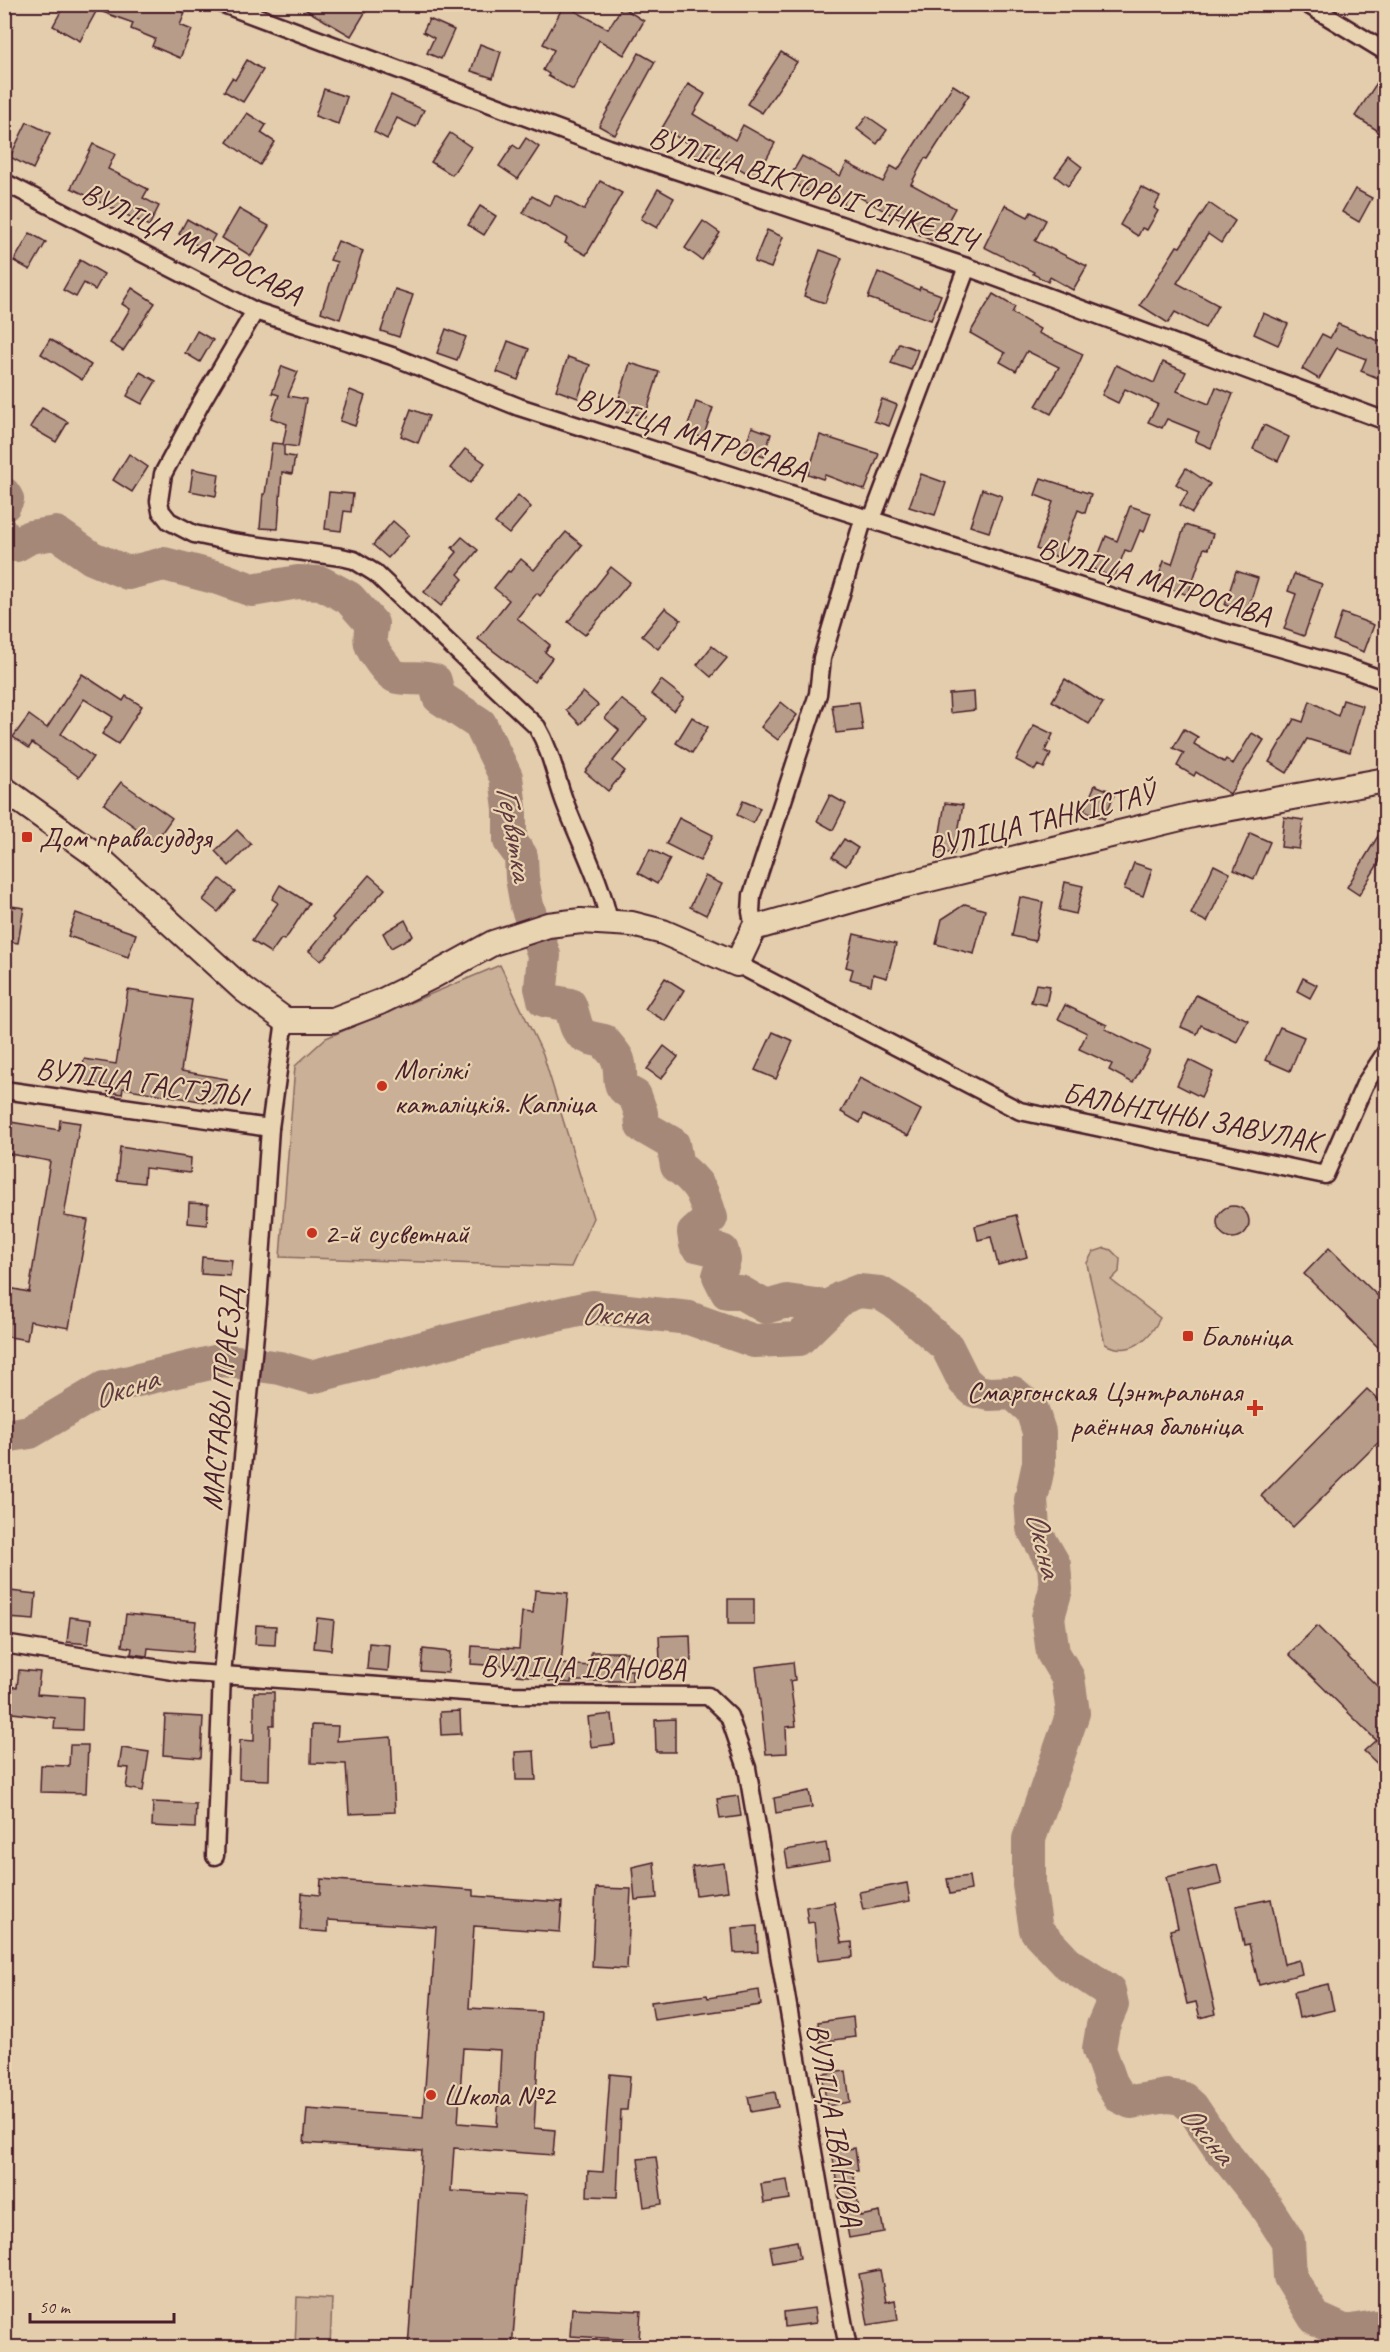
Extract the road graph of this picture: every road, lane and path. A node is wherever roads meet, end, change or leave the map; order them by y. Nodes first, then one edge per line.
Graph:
1 (223, 4) edge
2 (1307, 4) edge
3 (1386, 52) edge
4 (4, 182) edge
5 (966, 267) junction
6 (255, 310) junction
7 (1385, 420) edge
8 (868, 518) junction
9 (1386, 681) edge
10 (1386, 780) edge
11 (4, 789) edge
12 (609, 921) junction
13 (754, 928) junction
14 (737, 964) junction
15 (285, 1020) junction
16 (1386, 1052) edge
17 (4, 1090) edge
18 (270, 1128) junction
19 (4, 1644) edge
20 (222, 1674) junction
21 (215, 1856) dead end
22 (848, 2348) edge

1 - 5 street, ВУЛІЦА ВІКТОРЫІ СІНКЕВІЧ
2 - 3 street
4 - 6 street, ВУЛІЦА МАТРОСАВА
5 - 7 street, ВУЛІЦА ВІКТОРЫІ СІНКЕВІЧ
5 - 8 street
6 - 8 street, ВУЛІЦА МАТРОСАВА
6 - 12 street
8 - 9 street, ВУЛІЦА МАТРОСАВА
8 - 13 street
10 - 13 street, ВУЛІЦА ТАНКІСТАЎ
11 - 15 street
12 - 14 street
12 - 15 street
13 - 14 street
14 - 16 street, БАЛЬНІЧНЫ ЗАВУЛАК
15 - 18 street, МАСТАВЫ ПРАЕЗД
17 - 18 street, ВУЛІЦА ГАСТЭЛЫ
18 - 20 street, МАСТАВЫ ПРАЕЗД
19 - 20 street, ВУЛІЦА ІВАНОВА
20 - 21 street, МАСТАВЫ ПРАЕЗД
20 - 22 street, ВУЛІЦА ІВАНОВА

